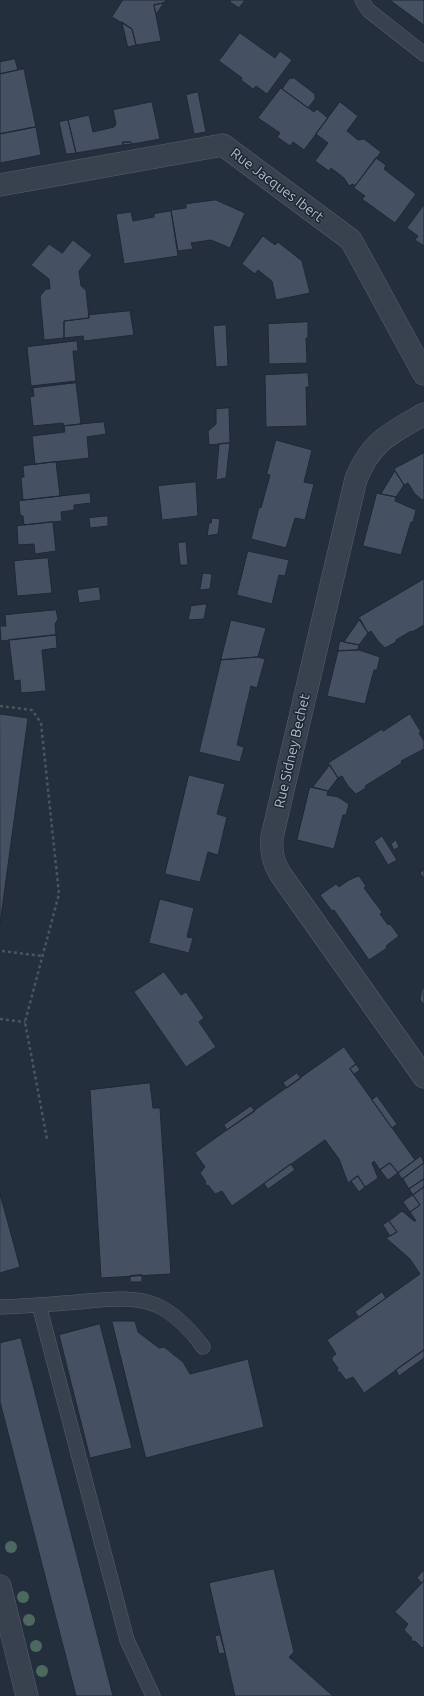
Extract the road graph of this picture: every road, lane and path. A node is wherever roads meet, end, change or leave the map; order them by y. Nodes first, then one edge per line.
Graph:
1 (362, 0) edge
2 (424, 54) edge
3 (0, 185) edge
4 (424, 374) edge
5 (424, 414) edge
6 (0, 706) edge
7 (2, 951) dead end
8 (42, 956) junction
9 (0, 1019) edge
10 (25, 1022) junction
11 (424, 1077) edge
12 (47, 1139) dead end
13 (38, 1305) junction
14 (0, 1307) edge
15 (203, 1347) dead end
16 (0, 1586) edge
17 (27, 1696) edge
18 (153, 1696) edge

1 - 2 lane
3 - 4 street, Rue Jacques Ibert
5 - 11 street, Rue Sidney Bechet
6 - 8 path
7 - 8 path
8 - 10 path
9 - 10 path
10 - 12 path
13 - 14 lane
13 - 15 lane
13 - 18 lane
16 - 17 street

